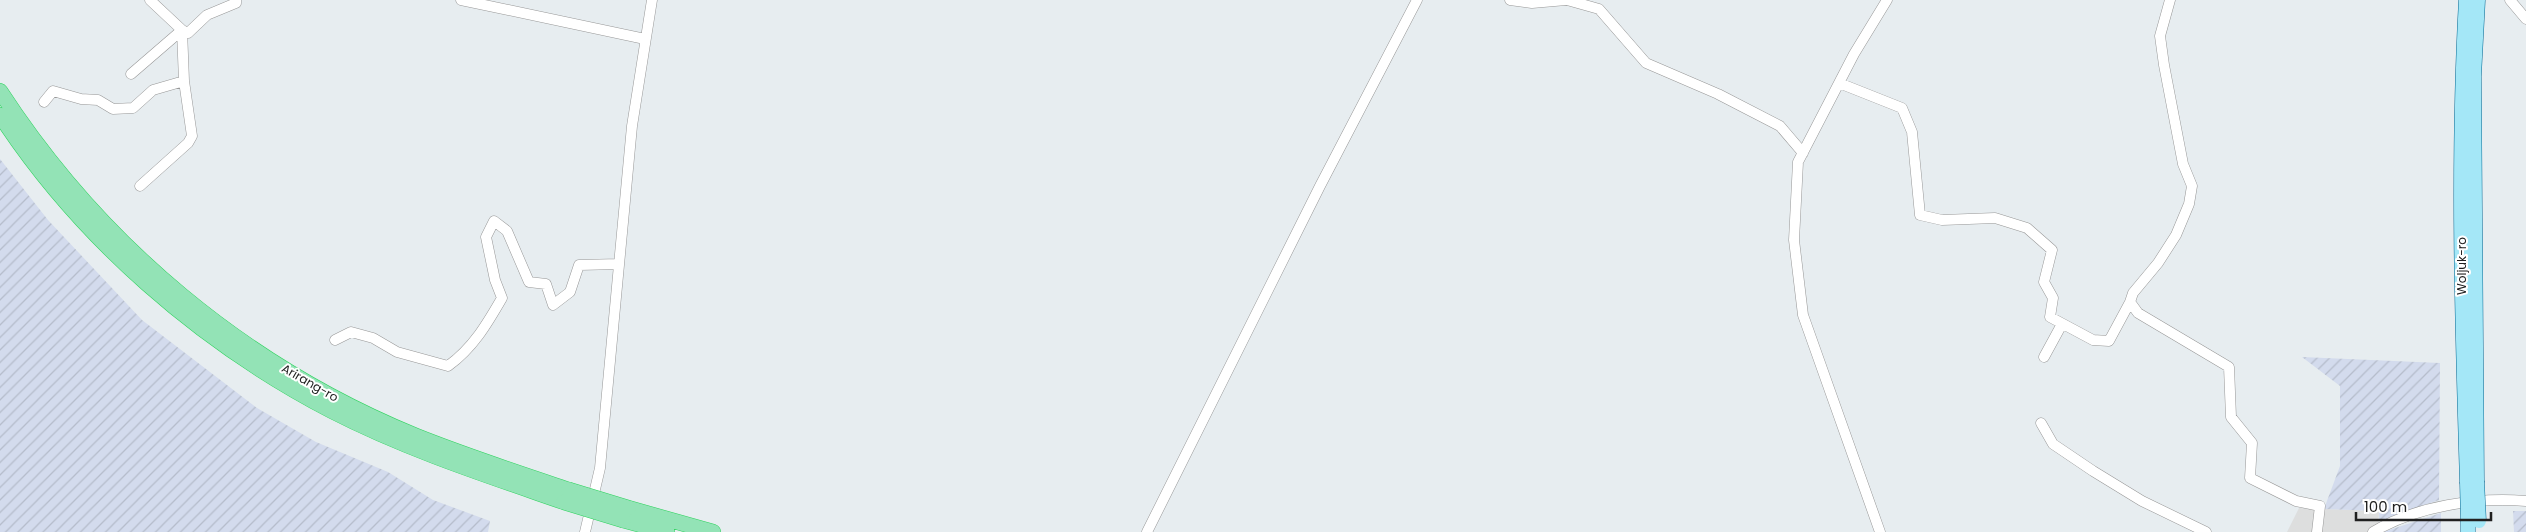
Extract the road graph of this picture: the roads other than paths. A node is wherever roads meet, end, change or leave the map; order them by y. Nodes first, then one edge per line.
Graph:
1 (150, 0) edge
2 (236, 0) edge
3 (461, 0) edge
4 (652, 0) edge
5 (1417, 0) edge
6 (1510, 0) edge
7 (1567, 0) edge
8 (1887, 0) edge
9 (2170, 0) edge
10 (2466, 0) edge
11 (2478, 0) edge
12 (2510, 0) edge
13 (2526, 18) edge
14 (182, 30) junction
15 (645, 39) junction
16 (131, 74) dead end
17 (184, 81) junction
18 (1839, 82) junction
19 (0, 92) edge
20 (44, 102) dead end
21 (0, 115) edge
22 (1803, 153) junction
23 (140, 186) dead end
24 (619, 264) junction
25 (2130, 302) junction
26 (2062, 324) junction
27 (335, 340) dead end
28 (2044, 357) dead end
29 (2041, 423) dead end
30 (2472, 481) junction
31 (567, 496) junction
32 (2526, 500) edge
33 (625, 514) junction
34 (2474, 526) edge
35 (585, 532) edge
36 (667, 532) edge
37 (713, 532) edge
38 (1146, 532) edge
39 (1880, 532) edge
40 (2206, 532) edge
41 (2317, 532) edge
42 (2373, 532) edge

1 - 14 street
2 - 14 street
3 - 15 street
4 - 15 street
5 - 38 street
6 - 7 street
7 - 22 street
8 - 18 street
9 - 25 street
10 - 30 main road, Woljuk-ro
11 - 30 main road, Woljuk-ro
12 - 13 street
14 - 16 street
14 - 17 street
15 - 24 street
17 - 20 street
17 - 23 street
18 - 22 street
18 - 26 street
19 - 31 highway, Arirang-ro
21 - 31 highway, Arirang-ro
22 - 39 street
24 - 27 street
24 - 35 street
25 - 26 street
25 - 41 street
26 - 28 street
29 - 40 street
30 - 34 main road, bridge
31 - 33 highway, Arirang-ro, bridge
32 - 42 street
33 - 36 highway, Arirang-ro
33 - 37 highway, Arirang-ro

